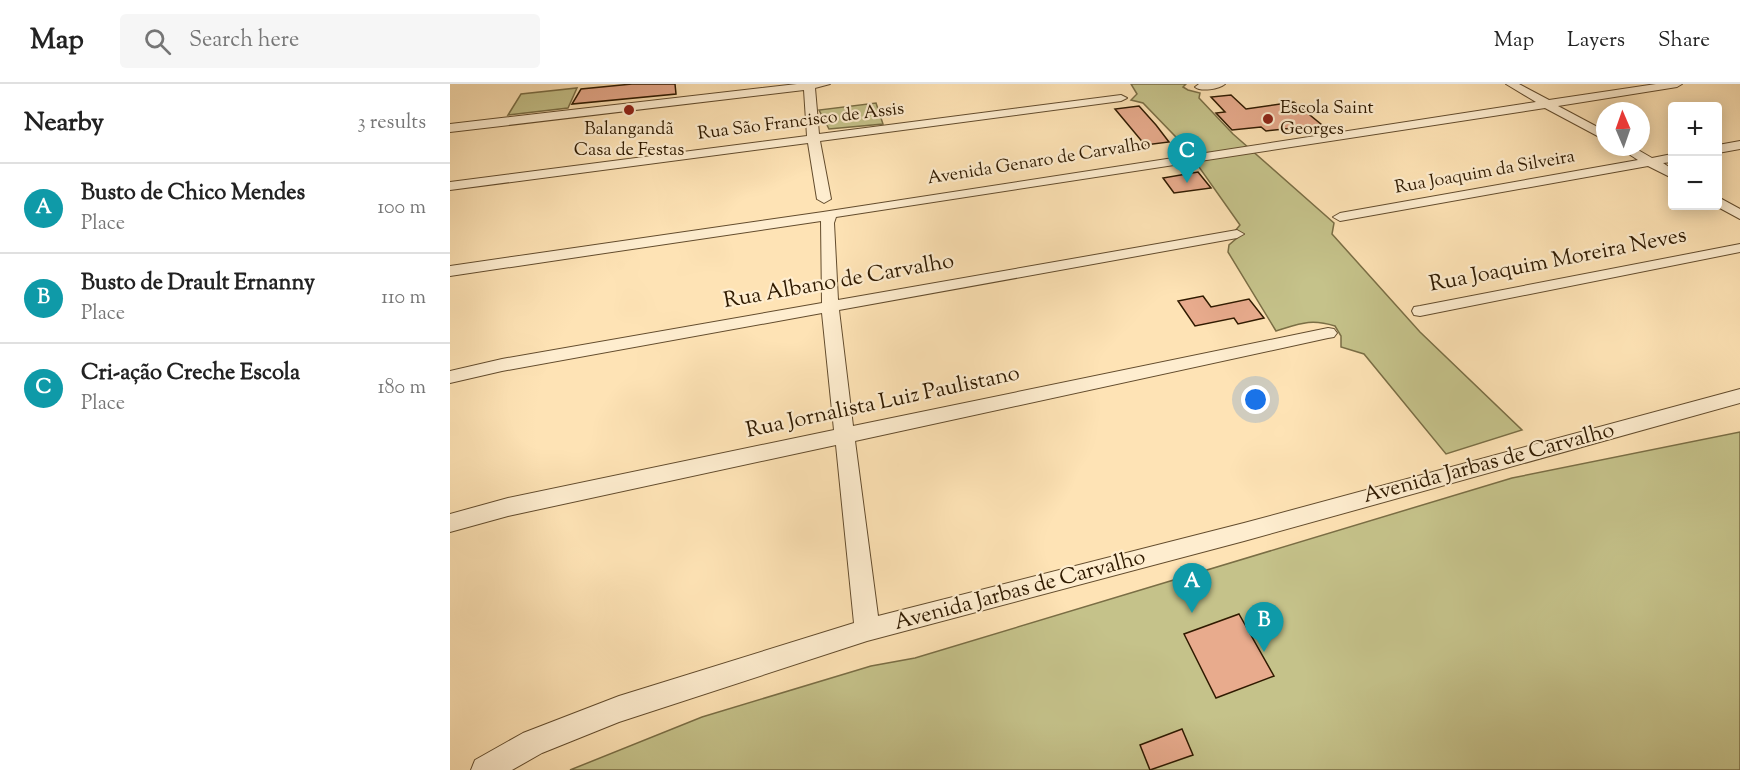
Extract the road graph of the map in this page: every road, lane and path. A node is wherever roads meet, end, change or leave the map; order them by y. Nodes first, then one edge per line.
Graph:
1 (825, 84) edge
2 (1220, 84) edge
3 (1511, 84) edge
4 (1629, 84) edge
5 (1677, 84) edge
6 (782, 86) edge
7 (809, 86) junction
8 (1200, 87) dead end
9 (1121, 98) dead end
10 (1541, 101) junction
11 (450, 128) edge
12 (1596, 131) edge
13 (813, 139) junction
14 (1740, 145) edge
15 (1722, 148) edge
16 (1722, 150) edge
17 (1740, 152) edge
18 (1640, 156) edge
19 (1668, 159) edge
20 (1651, 162) junction
21 (1668, 172) edge
22 (450, 186) edge
23 (1722, 204) edge
24 (825, 211) junction
25 (1740, 215) edge
26 (1340, 217) dead end
27 (1237, 234) dead end
28 (1740, 248) edge
29 (450, 260) edge
30 (450, 272) edge
31 (830, 307) junction
32 (1420, 312) dead end
33 (1328, 333) dead end
34 (450, 377) edge
35 (1740, 396) edge
36 (844, 437) junction
37 (450, 523) edge
38 (867, 630) junction
39 (485, 770) edge

1 - 7 street
2 - 8 street
3 - 10 street
4 - 10 street, Avenida Genaro de Carvalho
5 - 10 street, Avenida Genaro de Carvalho
6 - 7 street
6 - 11 street
7 - 13 street
9 - 13 street, Rua São Francisco de Assis
10 - 12 street
10 - 24 street, Avenida Genaro de Carvalho
13 - 22 street, Rua São Francisco de Assis
13 - 24 street
14 - 15 street
16 - 17 street
18 - 20 street
19 - 20 street, Rua Joaquim da Silveira
20 - 21 street
20 - 26 street, Rua Joaquim da Silveira
23 - 25 street
24 - 29 street, Avenida Genaro de Carvalho
24 - 30 street, Avenida Genaro de Carvalho
24 - 31 street
27 - 31 street, Rua Albano de Carvalho
28 - 32 street, Rua Joaquim Moreira Neves
31 - 34 street, Rua Albano de Carvalho
31 - 36 street
33 - 36 street, Rua Jornalista Luiz Paulistano
35 - 38 street, Avenida Jarbas de Carvalho
36 - 37 street, Rua Jornalista Luiz Paulistano
36 - 38 street
38 - 39 street, Avenida Jarbas de Carvalho

